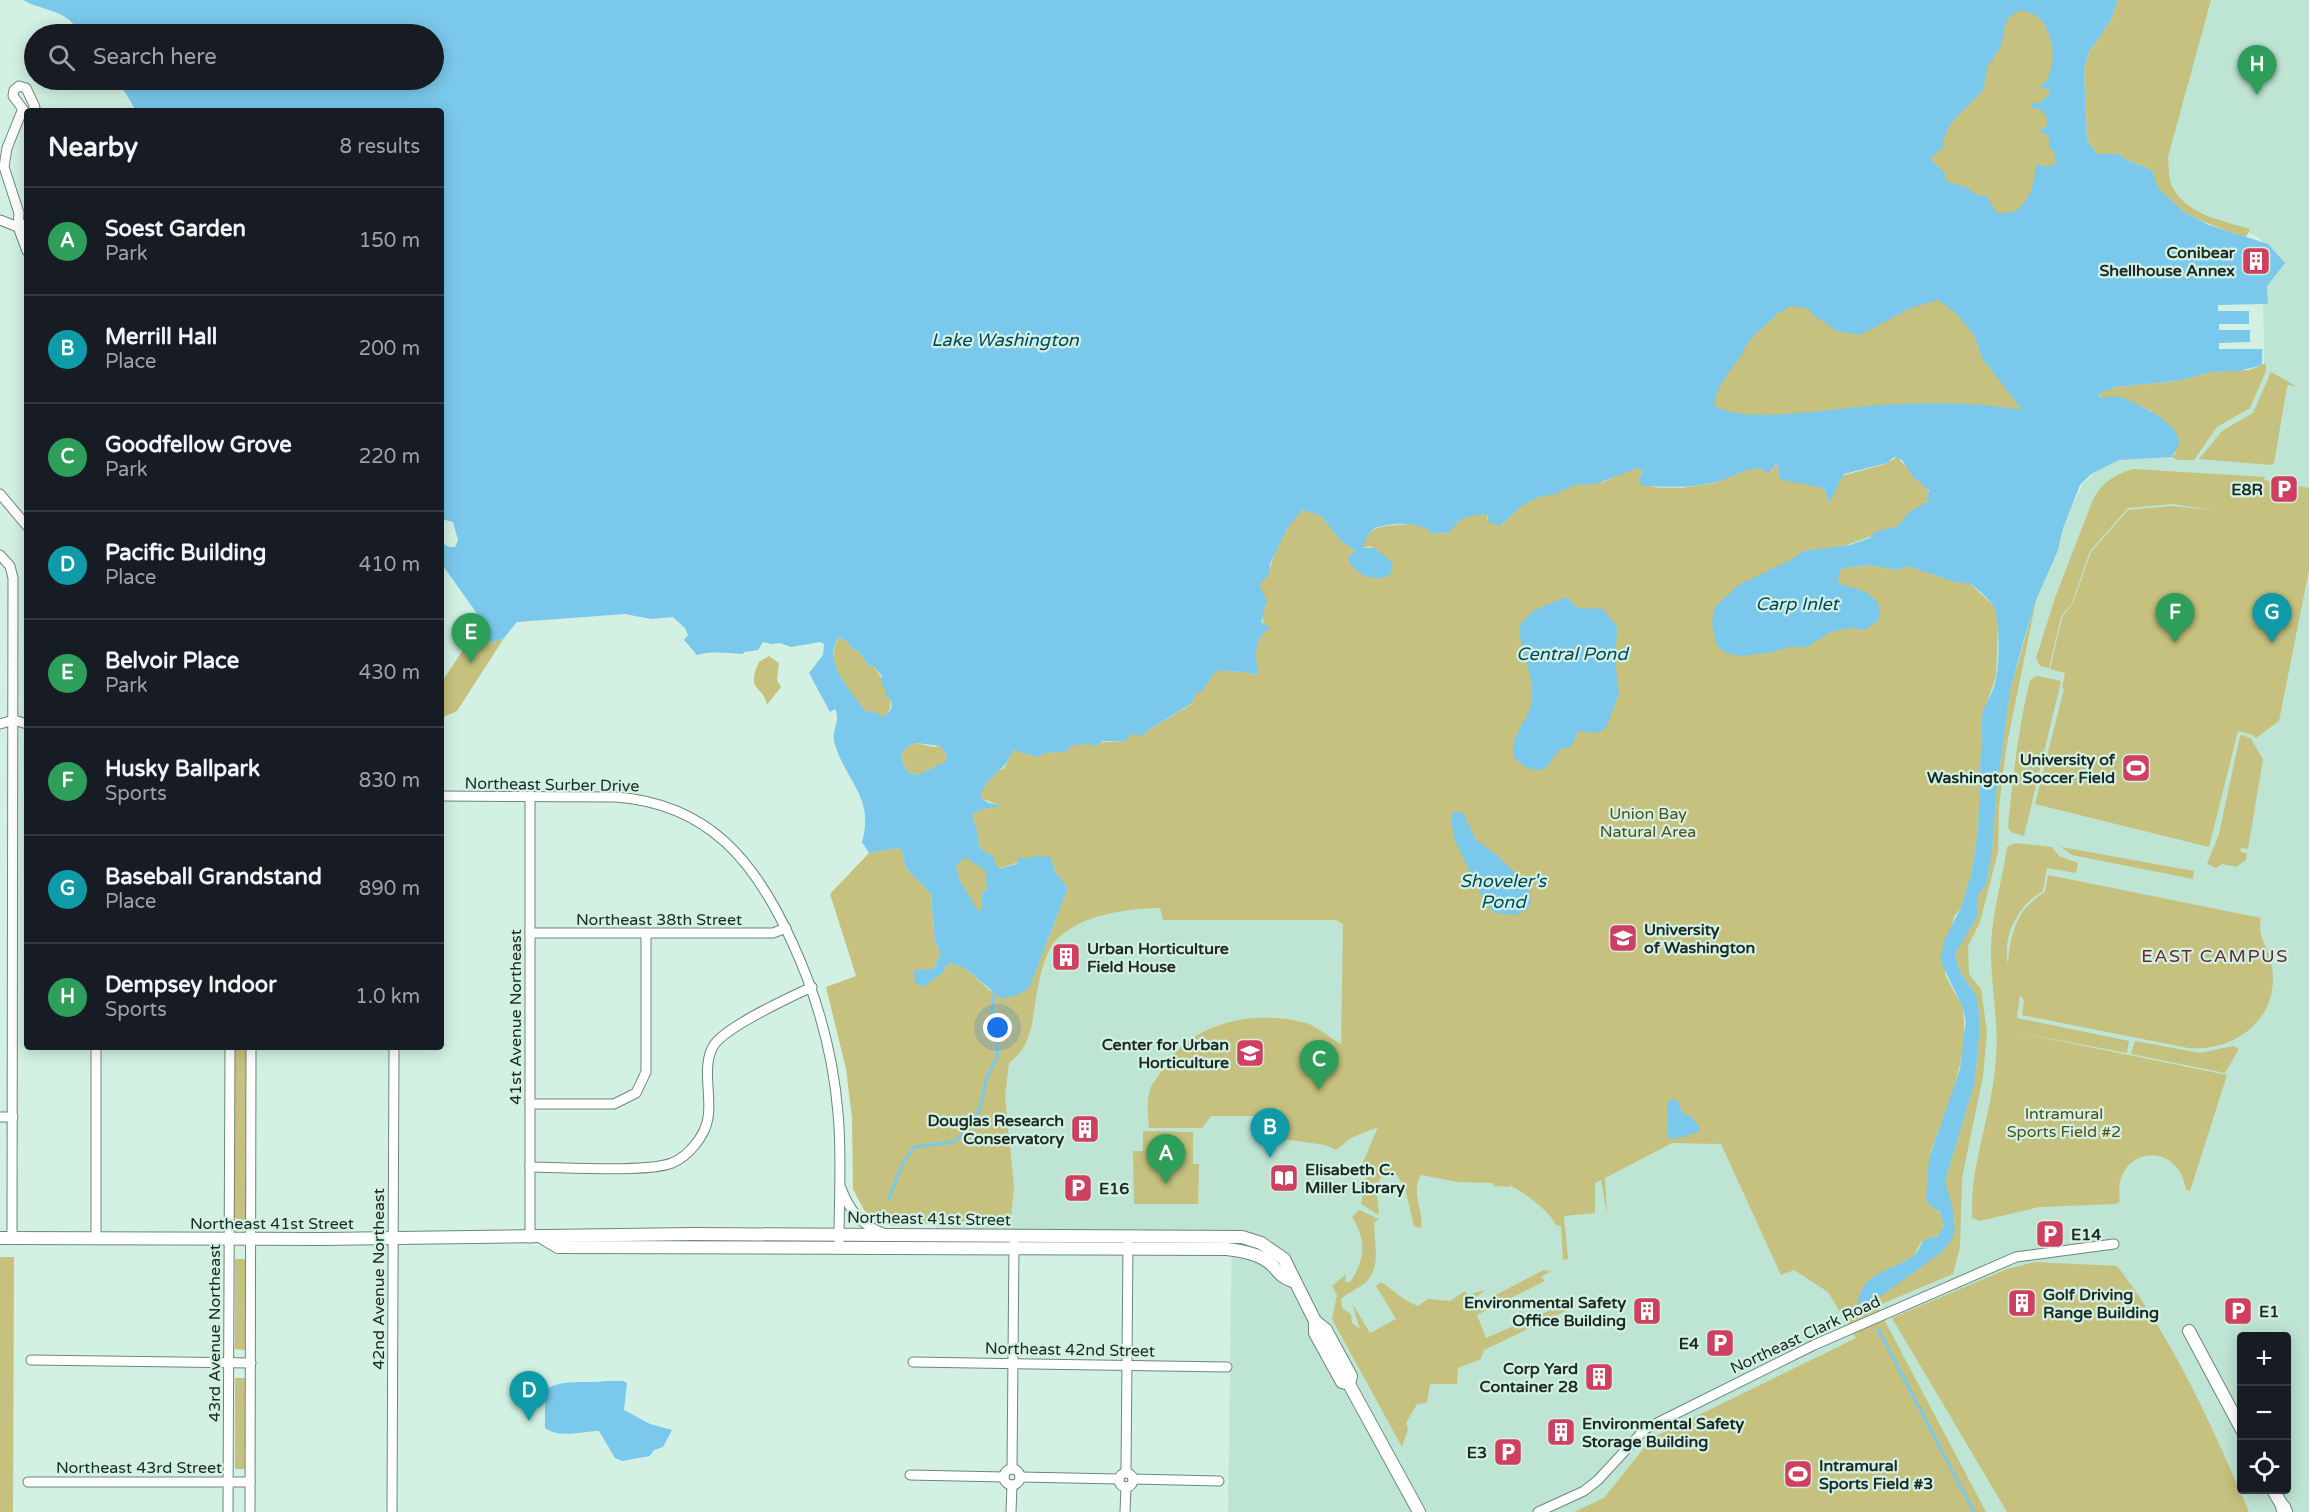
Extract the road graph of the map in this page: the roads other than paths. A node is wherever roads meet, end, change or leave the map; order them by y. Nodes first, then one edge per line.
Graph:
1 (24, 87) edge
2 (26, 90) edge
3 (33, 108) edge
4 (24, 111) edge
5 (0, 220) edge
6 (23, 225) edge
7 (0, 494) edge
8 (24, 522) edge
9 (0, 555) edge
10 (14, 720) junction
11 (24, 723) edge
12 (0, 724) edge
13 (444, 796) edge
14 (530, 796) junction
15 (786, 928) junction
16 (530, 933) junction
17 (646, 934) junction
18 (812, 987) junction
19 (96, 1050) edge
20 (230, 1050) edge
21 (251, 1050) edge
22 (394, 1050) edge
23 (530, 1104) junction
24 (0, 1117) edge
25 (13, 1117) junction
26 (530, 1167) junction
27 (839, 1183) junction
28 (839, 1234) junction
29 (886, 1234) junction
30 (6, 1238) edge
31 (96, 1238) junction
32 (394, 1238) junction
33 (530, 1238) junction
34 (543, 1238) junction
35 (230, 1239) junction
36 (251, 1239) junction
37 (1014, 1242) junction
38 (1128, 1242) junction
39 (2114, 1244) dead end
40 (839, 1249) junction
41 (2189, 1331) dead end
42 (31, 1360) dead end
43 (229, 1362) junction
44 (913, 1362) dead end
45 (251, 1363) junction
46 (1013, 1363) junction
47 (1127, 1365) junction
48 (1227, 1367) dead end
49 (2237, 1422) edge
50 (1012, 1469) junction
51 (910, 1475) dead end
52 (1004, 1477) junction
53 (1020, 1477) junction
54 (1126, 1480) junction
55 (228, 1481) junction
56 (1220, 1481) dead end
57 (28, 1482) dead end
58 (250, 1482) junction
59 (1012, 1485) junction
60 (2275, 1494) edge
61 (2285, 1510) edge
62 (228, 1512) edge
63 (250, 1512) edge
64 (392, 1512) edge
65 (1011, 1512) edge
66 (1125, 1512) edge
67 (1419, 1512) edge
68 (1538, 1512) edge

1 - 4 street
2 - 3 street
4 - 6 street
5 - 6 street
7 - 8 street
9 - 10 street
10 - 11 street
10 - 12 street
10 - 25 street
13 - 14 street, Northeast Surber Drive
14 - 15 street, Northeast Surber Drive
14 - 16 street, 41st Avenue Northeast
15 - 17 street, Northeast 38th Street
15 - 18 street, Northeast Surber Drive
16 - 17 street, Northeast 38th Street
16 - 23 street, 41st Avenue Northeast
17 - 23 street
18 - 26 street
18 - 27 street, Northeast Surber Drive
19 - 31 street
20 - 35 street, 43rd Avenue Northeast
21 - 36 street
22 - 32 street, 42nd Avenue Northeast
23 - 26 street, 41st Avenue Northeast
24 - 25 street
25 - 30 street
26 - 33 street, 41st Avenue Northeast
27 - 28 street, Northeast Surber Drive
27 - 29 street
28 - 29 street, Northeast 41st Street
28 - 34 street, Northeast 41st Street
28 - 40 street, Northeast Surber Drive
29 - 37 street, Northeast 41st Street
30 - 31 street, Northeast 41st Street
31 - 35 street, Northeast 41st Street
32 - 33 street, Northeast 41st Street
32 - 36 street, Northeast 41st Street
32 - 64 street, 42nd Avenue Northeast
33 - 34 street, Northeast 41st Street
34 - 40 street, Northeast 41st Street
35 - 36 street, Northeast 41st Street
35 - 43 street, 43rd Avenue Northeast
36 - 45 street
37 - 38 street, Northeast 41st Street
37 - 40 street, Northeast 41st Street
37 - 46 street
38 - 47 street
38 - 67 street, Northeast 41st Street
39 - 68 street, Northeast Clark Road
41 - 49 street
42 - 43 street
43 - 45 street
43 - 55 street, 43rd Avenue Northeast
44 - 46 street, Northeast 42nd Street
45 - 58 street
46 - 47 street, Northeast 42nd Street
46 - 50 street
47 - 48 street, Northeast 42nd Street
47 - 54 street
50 - 52 street
50 - 53 street
51 - 52 street
52 - 59 street
53 - 54 street
53 - 59 street
54 - 56 street
54 - 66 street
55 - 57 street, Northeast 43rd Street
55 - 58 street, Northeast 43rd Street
55 - 62 street, 43rd Avenue Northeast
58 - 63 street
59 - 65 street
60 - 61 street

